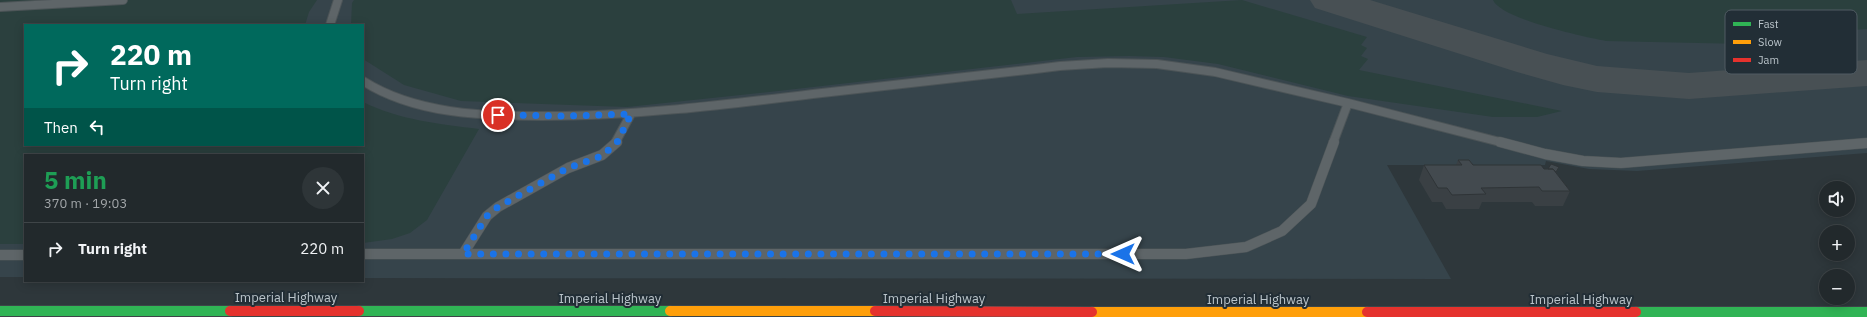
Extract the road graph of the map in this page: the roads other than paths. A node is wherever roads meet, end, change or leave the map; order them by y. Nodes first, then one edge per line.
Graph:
1 (123, 0) edge
2 (338, 0) edge
3 (0, 7) edge
4 (330, 24) edge
5 (364, 82) edge
6 (1348, 103) junction
7 (631, 114) junction
8 (1867, 143) edge
9 (364, 254) edge
10 (463, 254) junction
11 (0, 255) edge
12 (24, 255) edge
13 (0, 310) edge
14 (1867, 312) edge

1 - 3 lane
2 - 4 lane
5 - 7 lane
6 - 7 lane
6 - 8 lane
6 - 10 lane
7 - 10 lane
9 - 10 lane
11 - 12 lane
13 - 14 main road, Imperial Highway

